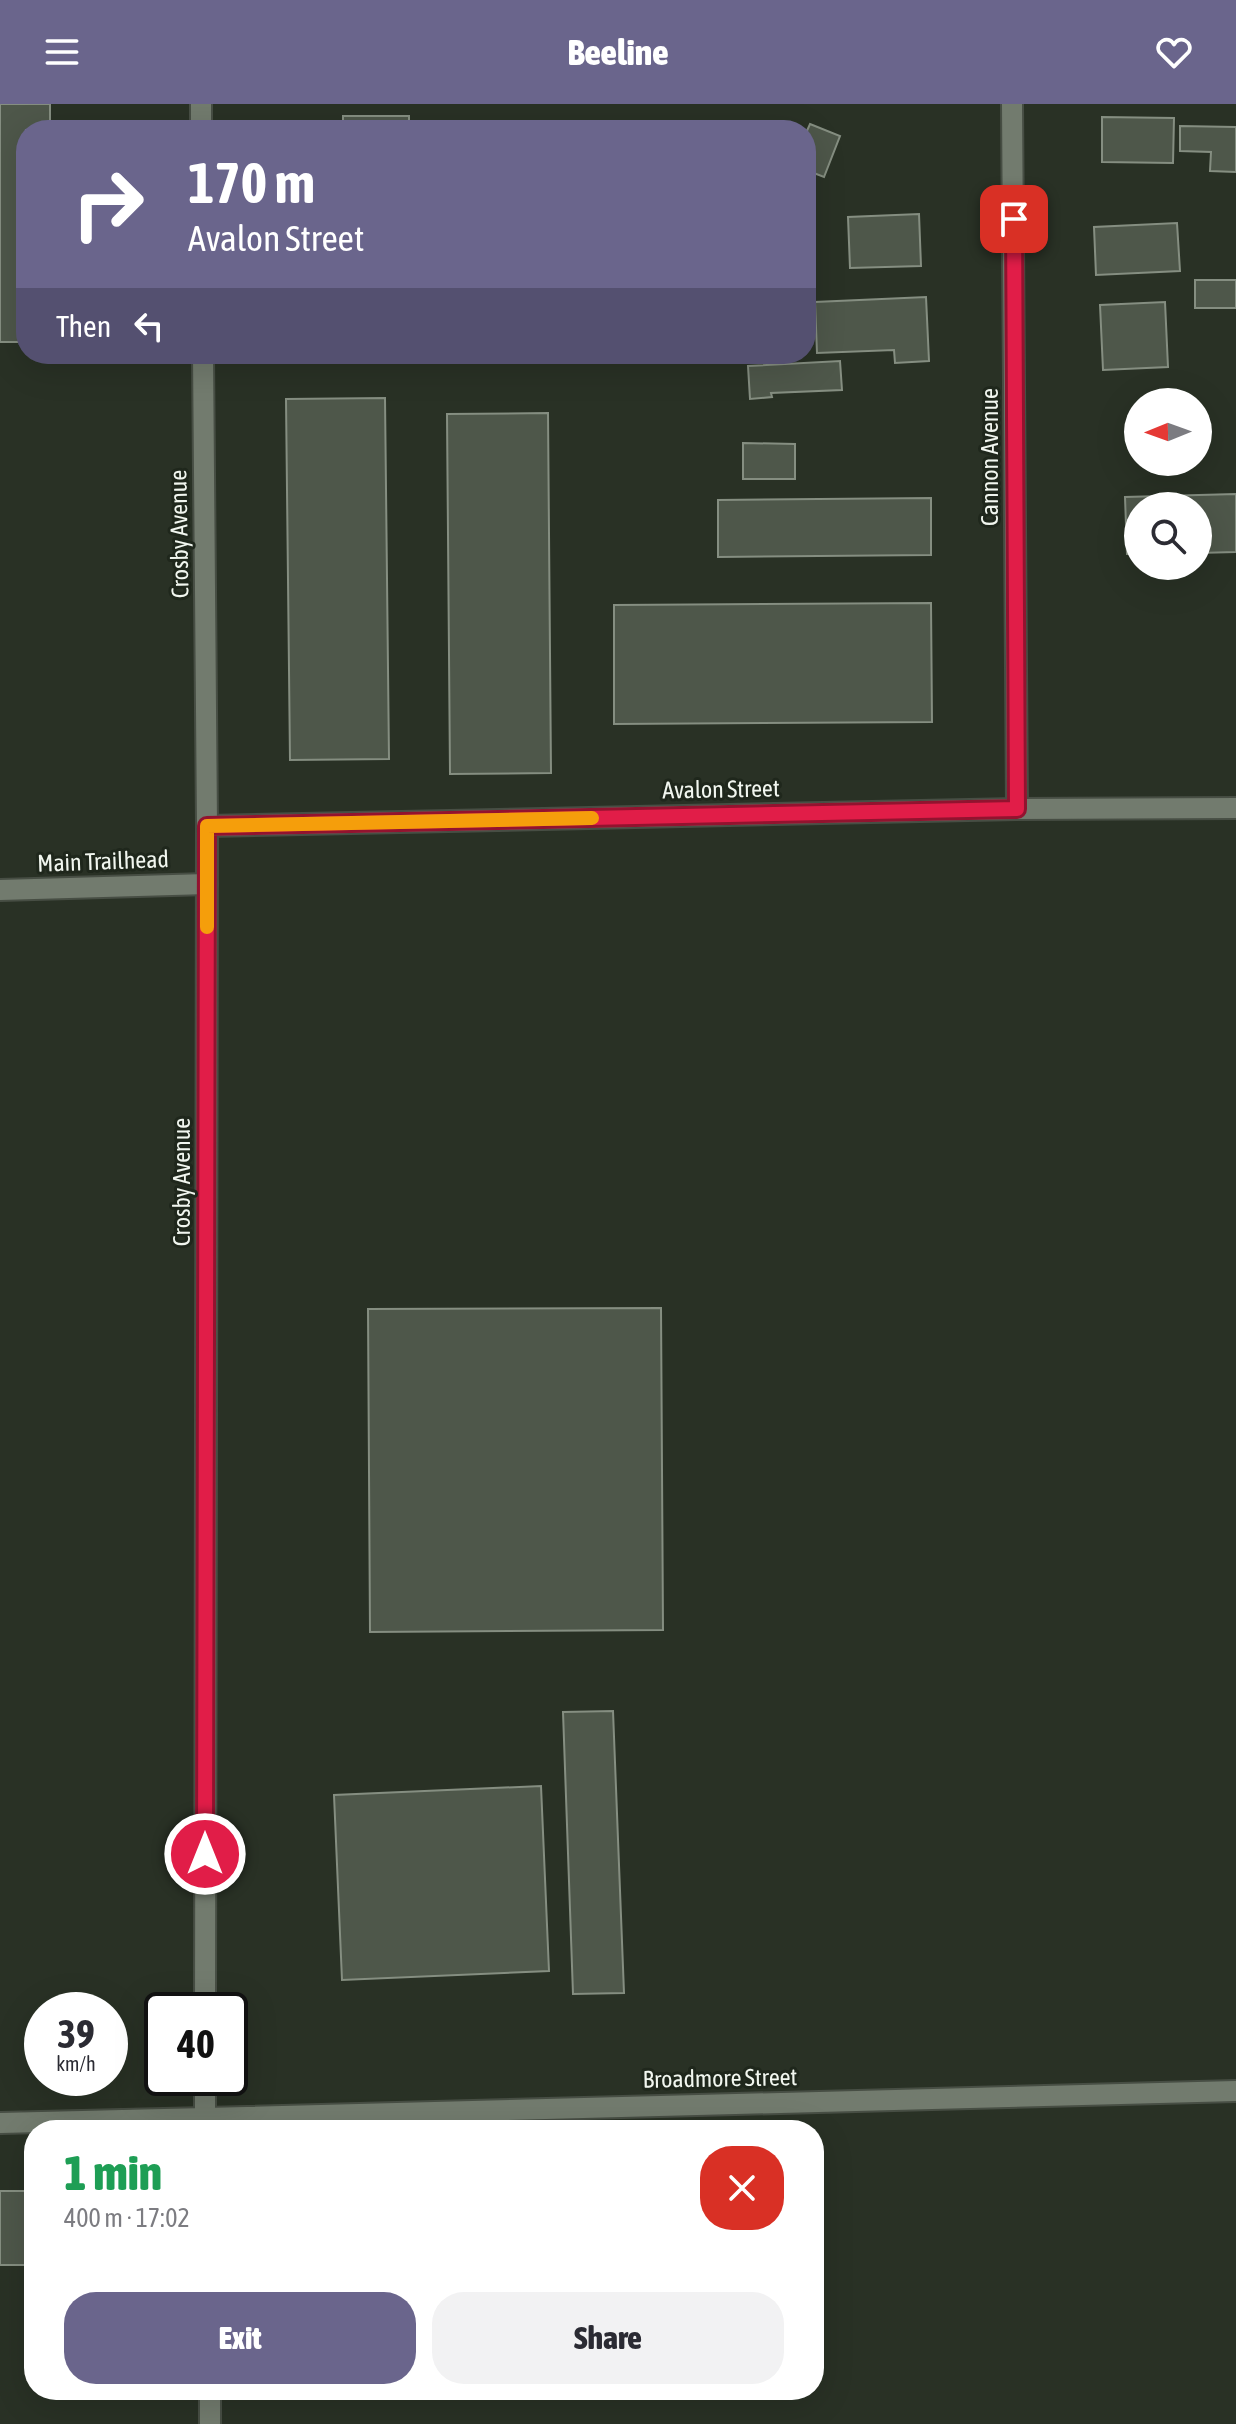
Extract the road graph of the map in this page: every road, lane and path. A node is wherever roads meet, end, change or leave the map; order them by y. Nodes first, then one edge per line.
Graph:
1 (1012, 104) edge
2 (203, 364) edge
3 (1236, 808) edge
4 (1017, 809) junction
5 (207, 826) junction
6 (207, 884) junction
7 (0, 890) edge
8 (205, 1992) edge
9 (1236, 2091) edge
10 (205, 2096) edge
11 (205, 2120) edge
12 (330, 2120) edge
13 (0, 2123) edge
14 (24, 2123) edge
15 (210, 2400) edge
16 (210, 2424) edge

1 - 4 street, Cannon Avenue
2 - 5 street, Crosby Avenue
3 - 4 street, Avalon Street
4 - 5 street, Avalon Street
5 - 6 street, Crosby Avenue
6 - 7 street, Main Trailhead
6 - 8 street, Crosby Avenue
9 - 12 street, Broadmore Street
10 - 11 street
13 - 14 street, Broadmore Street
15 - 16 street

